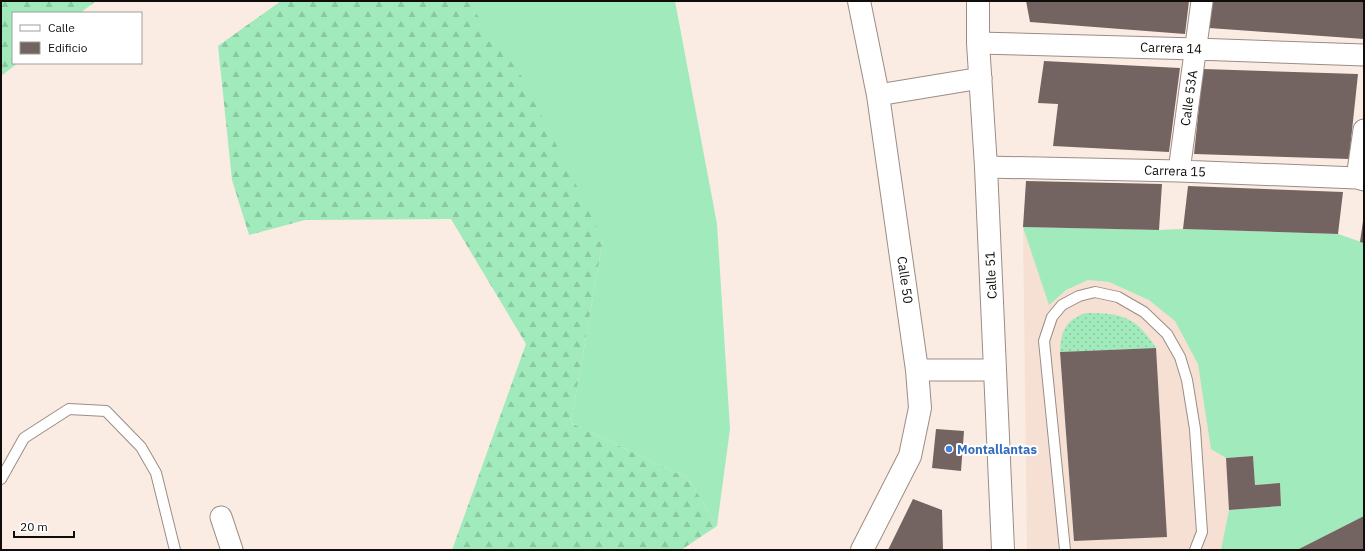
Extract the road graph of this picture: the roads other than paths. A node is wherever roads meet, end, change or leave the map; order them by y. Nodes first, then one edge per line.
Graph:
1 (859, 1) edge
2 (978, 1) edge
3 (1202, 1) edge
4 (978, 44) junction
5 (1196, 49) junction
6 (1364, 55) edge
7 (981, 78) junction
8 (878, 95) junction
9 (1364, 130) edge
10 (986, 167) junction
11 (1179, 171) junction
12 (1361, 179) edge
13 (917, 370) junction
14 (995, 370) junction
15 (1, 479) edge
16 (221, 517) dead end
17 (175, 550) edge
18 (232, 550) edge
19 (862, 550) edge
20 (1003, 550) edge
21 (1065, 550) edge
22 (1195, 550) edge

1 - 8 main road, Calle 50
2 - 4 main road, Calle 51
3 - 5 street, Calle 53A
4 - 5 street, Carrera 14
4 - 7 main road, Calle 51
5 - 6 street, Carrera 14
5 - 11 street, Calle 53A
7 - 8 street
7 - 10 main road, Calle 51
8 - 13 main road, Calle 50
9 - 12 street
10 - 11 street, Carrera 15
10 - 14 main road, Calle 51
11 - 12 street, Carrera 15
13 - 14 street
13 - 19 main road, Calle 50
14 - 20 main road, Calle 51
15 - 17 lane
16 - 18 street
21 - 22 lane

